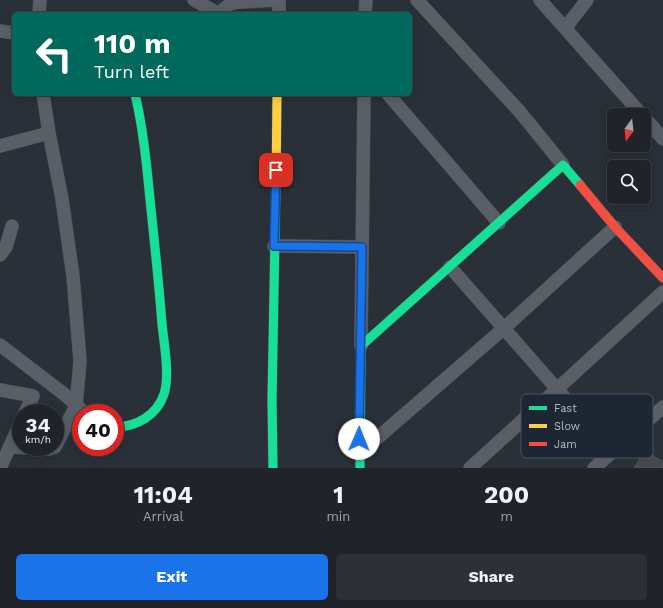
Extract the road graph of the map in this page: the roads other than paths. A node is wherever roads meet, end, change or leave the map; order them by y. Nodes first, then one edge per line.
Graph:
1 (40, 0) edge
2 (194, 0) edge
3 (279, 0) edge
4 (366, 0) edge
5 (416, 0) edge
6 (540, 0) edge
7 (587, 0) edge
8 (39, 12) edge
9 (215, 12) edge
10 (220, 12) edge
11 (278, 12) edge
12 (365, 12) edge
13 (566, 27) junction
14 (0, 31) edge
15 (12, 33) edge
16 (43, 96) edge
17 (135, 96) edge
18 (277, 96) edge
19 (364, 96) edge
20 (390, 96) edge
21 (636, 108) edge
22 (651, 125) edge
23 (49, 133) junction
24 (663, 139) edge
25 (0, 146) edge
26 (563, 165) junction
27 (499, 223) junction
28 (12, 226) dead end
29 (615, 227) junction
30 (274, 246) junction
31 (362, 247) junction
32 (0, 255) edge
33 (450, 266) junction
34 (663, 278) edge
35 (663, 292) edge
36 (503, 329) junction
37 (0, 345) edge
38 (362, 346) junction
39 (42, 379) junction
40 (557, 389) junction
41 (0, 390) edge
42 (551, 394) edge
43 (561, 394) edge
44 (33, 396) junction
45 (29, 404) edge
46 (75, 404) edge
47 (80, 404) edge
48 (663, 407) edge
49 (653, 416) edge
50 (72, 421) edge
51 (521, 422) edge
52 (124, 427) edge
53 (64, 433) edge
54 (12, 443) edge
55 (10, 448) joint
56 (359, 454) junction
57 (605, 458) edge
58 (0, 468) edge
59 (273, 468) edge
60 (360, 468) edge
61 (470, 468) edge
62 (594, 468) edge

1 - 8 street
2 - 9 street
3 - 10 street
3 - 11 street
4 - 12 street
5 - 26 street
6 - 13 street
7 - 13 street
13 - 21 street
14 - 15 street
16 - 23 street
17 - 52 street
18 - 30 street
19 - 31 street
20 - 27 street
22 - 24 street
23 - 25 street
23 - 47 street
26 - 27 street
26 - 29 street
27 - 33 street
28 - 32 street
29 - 34 street
29 - 36 street
30 - 31 street
30 - 59 street
31 - 38 street
33 - 36 street
33 - 38 street
35 - 40 street
36 - 40 street
36 - 56 street
37 - 39 street
38 - 56 street
39 - 44 street
39 - 46 street
40 - 42 street
40 - 43 street
41 - 44 street
44 - 45 street
48 - 49 street
50 - 53 street
51 - 61 street
54 - 55 street
55 - 58 street
56 - 60 street
57 - 62 street

